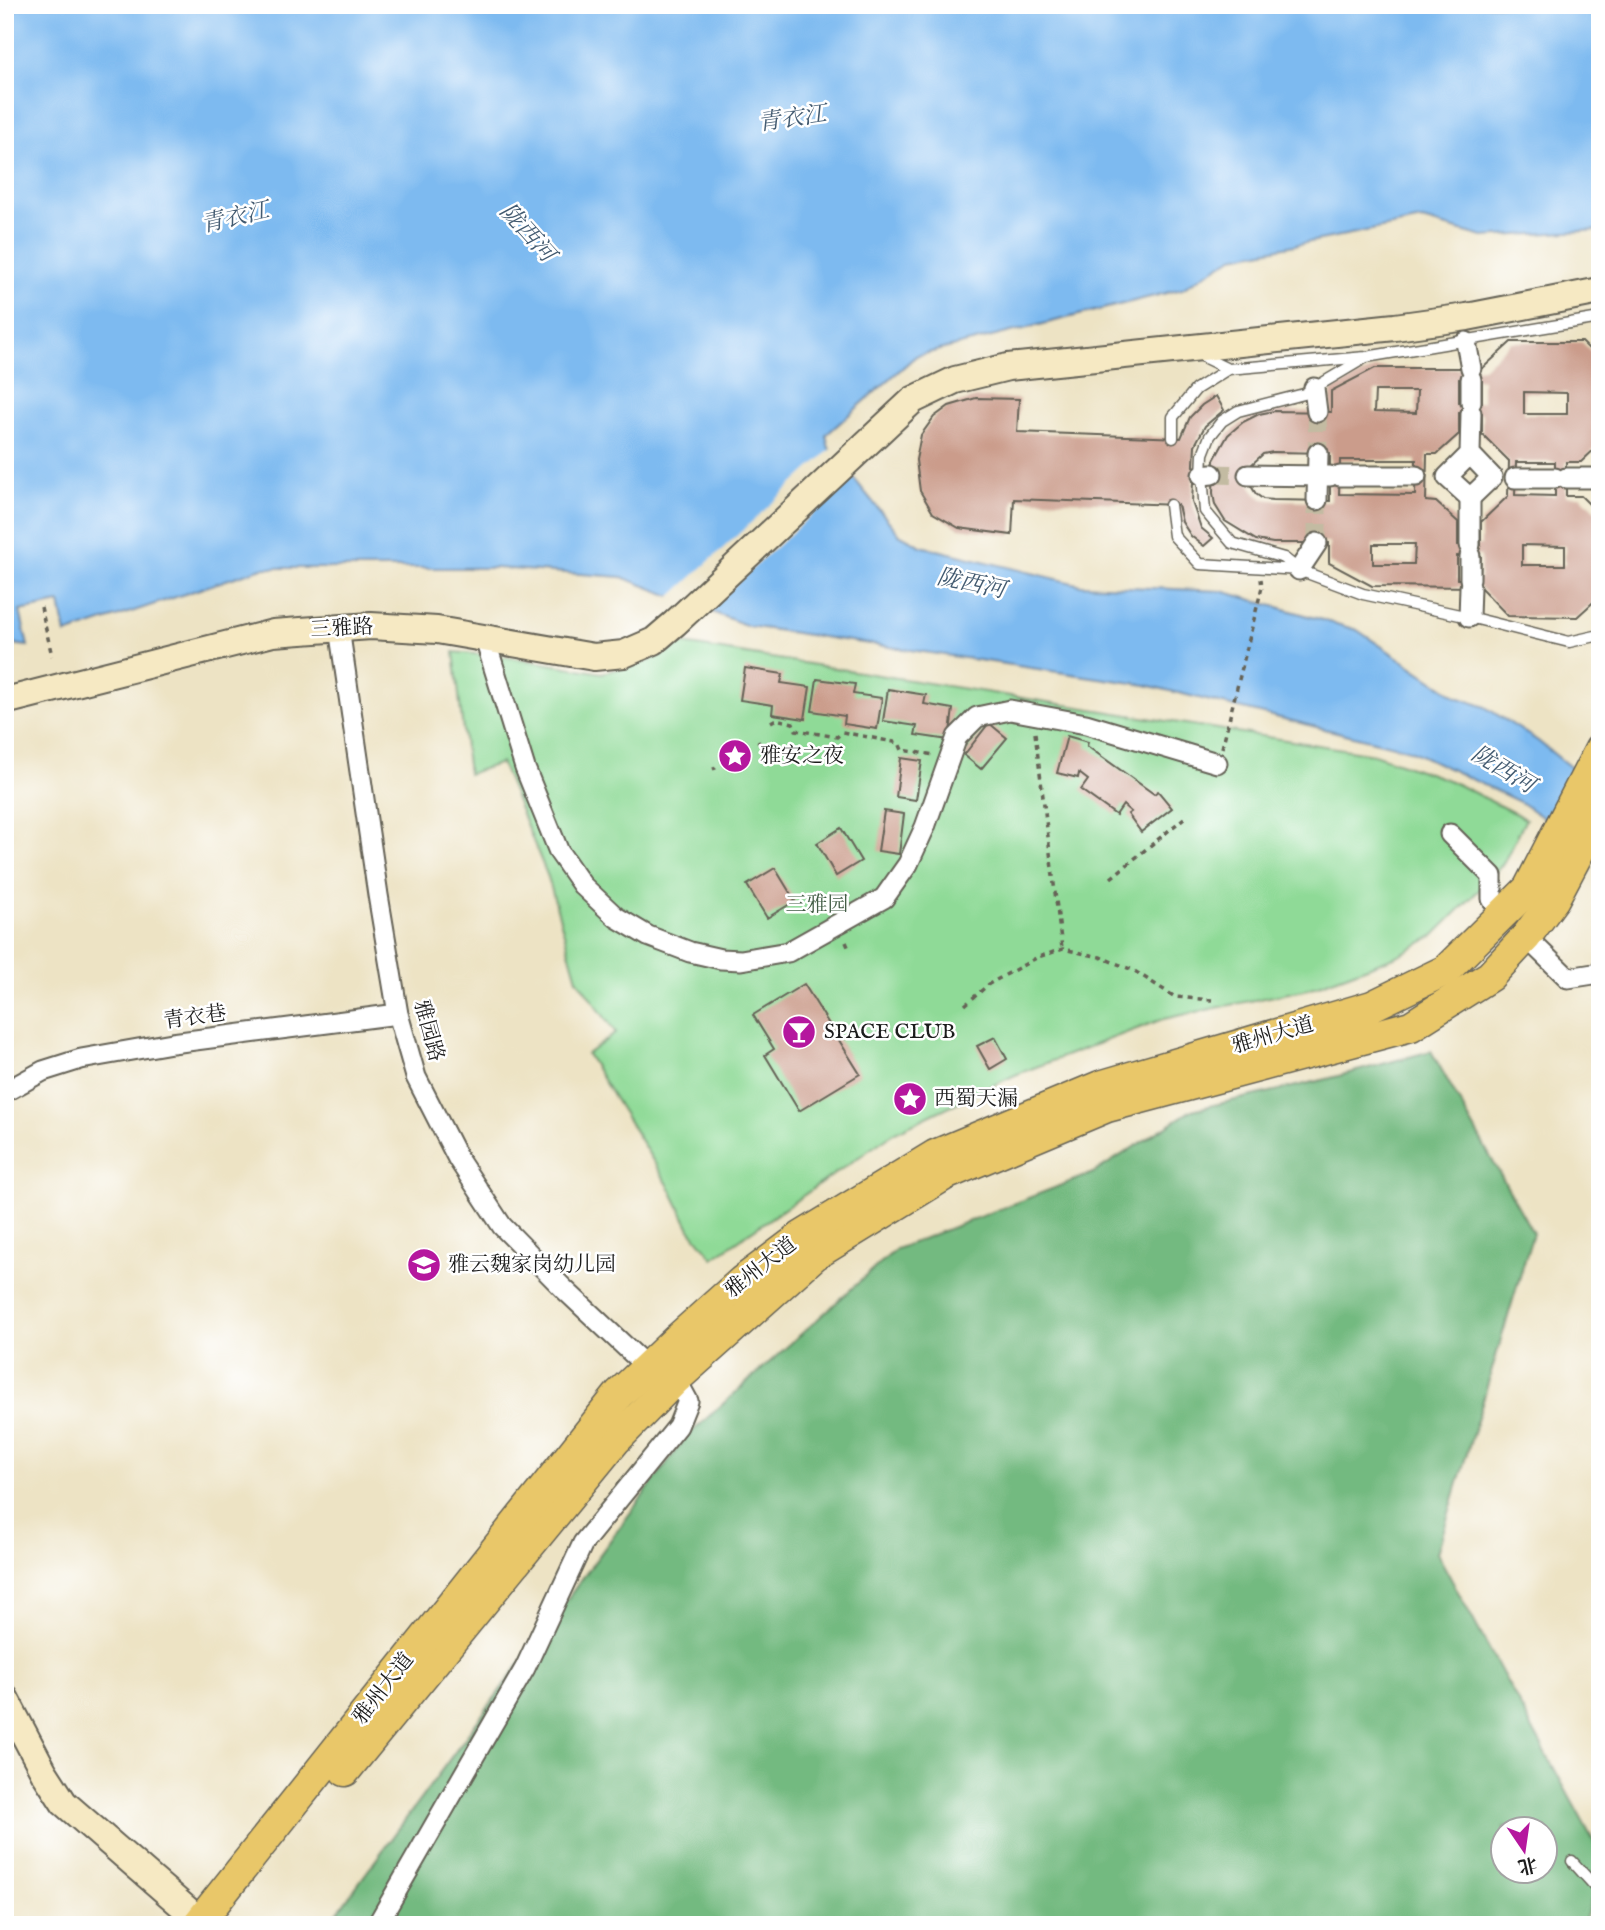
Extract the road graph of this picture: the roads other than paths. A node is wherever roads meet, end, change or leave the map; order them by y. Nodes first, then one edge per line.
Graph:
1 (1600, 291) edge
2 (1600, 318) edge
3 (1466, 342) junction
4 (1197, 347) junction
5 (1366, 357) junction
6 (1228, 369) junction
7 (1314, 388) junction
8 (1317, 412) tunnel mouth
9 (1173, 438) dead end
10 (1318, 453) tunnel mouth
11 (1470, 454) junction
12 (1248, 475) tunnel mouth
13 (1329, 476) junction
14 (1447, 477) junction
15 (1505, 477) junction
16 (1600, 478) edge
17 (1470, 498) junction
18 (1317, 500) tunnel mouth
19 (1170, 505) dead end
20 (1317, 543) tunnel mouth
21 (1299, 570) junction
22 (1469, 617) junction
23 (339, 628) junction
24 (1600, 635) edge
25 (485, 639) junction
26 (5, 701) edge
27 (1600, 749) edge
28 (1217, 763) dead end
29 (1600, 812) edge
30 (1450, 834) dead end
31 (1541, 894) junction
32 (1504, 914) junction
33 (1525, 937) junction
34 (1600, 973) edge
35 (398, 1014) junction
36 (5, 1092) edge
37 (647, 1367) junction
38 (676, 1380) junction
39 (5, 1698) edge
40 (1572, 1861) dead end
41 (1600, 1892) edge
42 (205, 1924) edge
43 (377, 1925) edge

1 - 4 street, 三雅路
2 - 3 lane
3 - 5 lane
3 - 11 street
4 - 6 lane
4 - 25 street, 三雅路
5 - 6 lane
5 - 7 lane
6 - 9 lane
7 - 8 street
7 - 21 lane
10 - 13 street
11 - 14 street
11 - 15 street
12 - 13 street
13 - 14 street
13 - 18 street
14 - 17 street
15 - 16 street
15 - 17 street
17 - 22 street
19 - 21 lane
20 - 21 street
21 - 22 lane
22 - 24 lane
23 - 25 street, 三雅路
23 - 26 street, 三雅路
23 - 35 street, 雅园路
25 - 28 street
27 - 31 main road
29 - 31 main road
30 - 32 street
31 - 32 main road, 雅州大道
31 - 33 main road, 雅州大道
32 - 37 main road, 雅州大道
33 - 34 street
33 - 38 main road, 雅州大道
35 - 36 street, 青衣巷
35 - 37 street, 雅园路
37 - 42 main road, 雅州大道
38 - 42 main road, 雅州大道
38 - 43 street
39 - 42 street
40 - 41 lane

